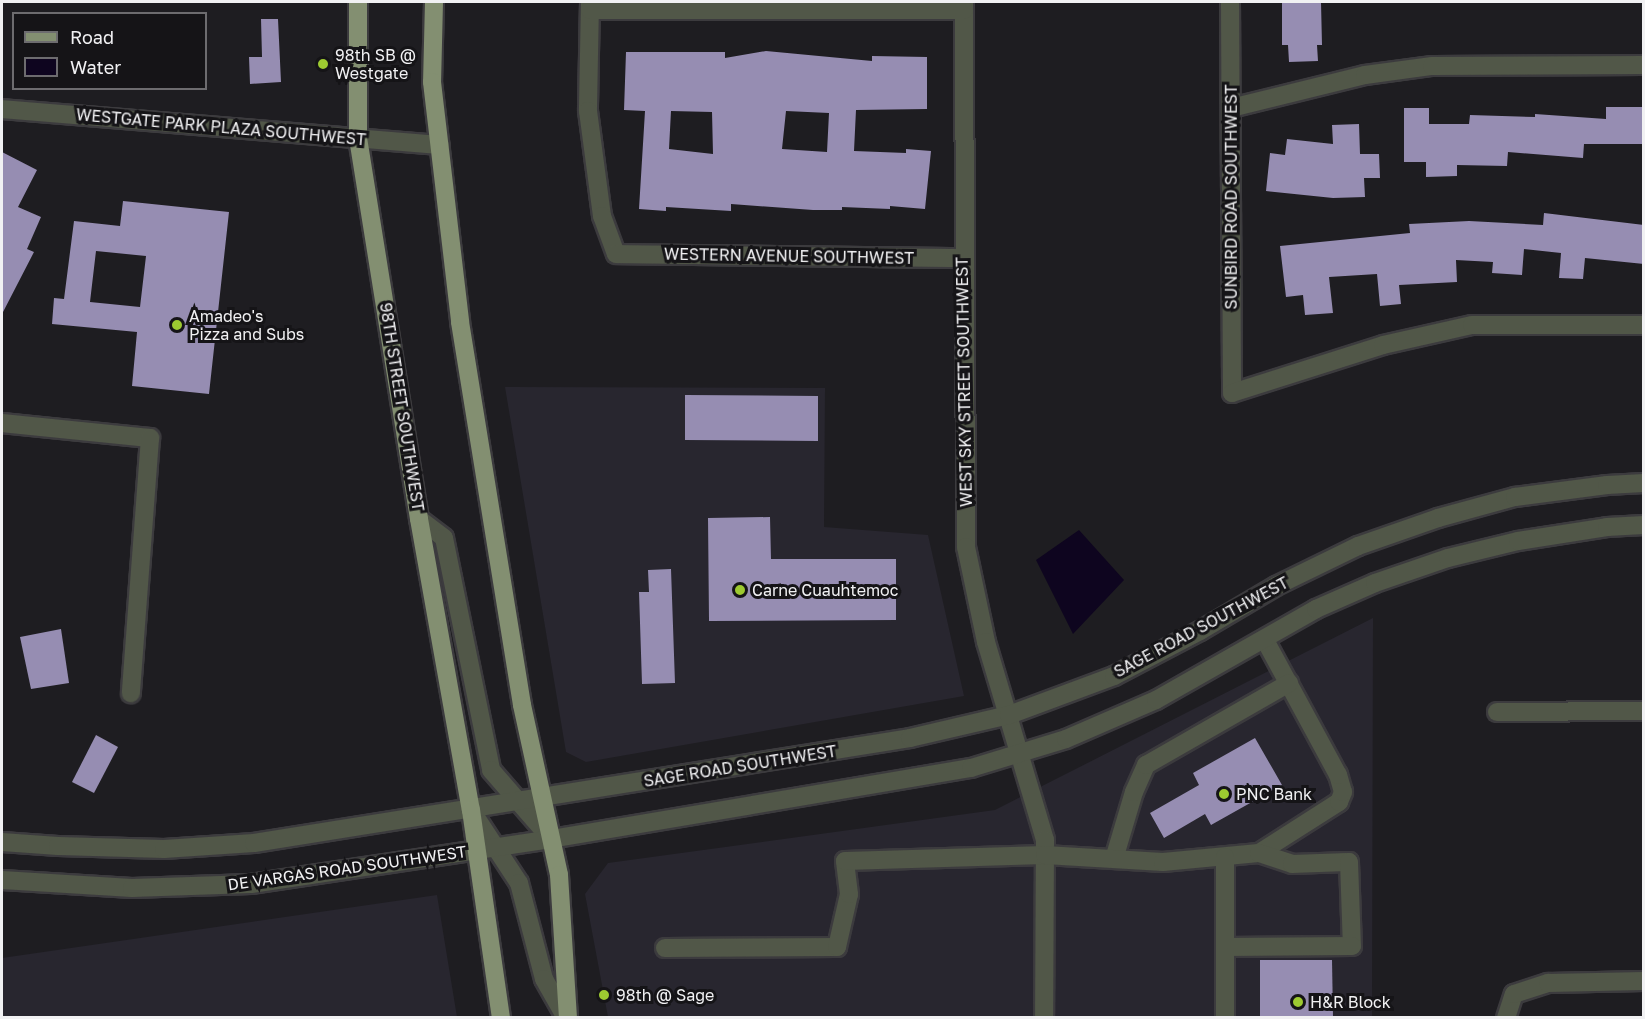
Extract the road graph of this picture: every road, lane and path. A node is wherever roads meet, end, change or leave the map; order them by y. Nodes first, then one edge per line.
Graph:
1 (358, 2) edge
2 (435, 2) edge
3 (1230, 2) edge
4 (590, 6) edge
5 (964, 6) edge
6 (1644, 65) edge
7 (1231, 108) junction
8 (2, 109) edge
9 (358, 138) junction
10 (440, 145) junction
11 (963, 258) junction
12 (1644, 325) edge
13 (2, 423) edge
14 (1644, 483) edge
15 (419, 519) junction
16 (1644, 525) edge
17 (1265, 640) junction
18 (1288, 683) junction
19 (131, 693) dead end
20 (1644, 711) edge
21 (1497, 712) dead end
22 (1009, 715) junction
23 (1021, 754) junction
24 (543, 797) junction
25 (519, 802) junction
26 (471, 810) junction
27 (551, 839) junction
28 (2, 842) edge
29 (496, 847) junction
30 (476, 850) junction
31 (1259, 853) junction
32 (1045, 855) junction
33 (1225, 857) junction
34 (1114, 859) junction
35 (2, 880) edge
36 (1226, 947) junction
37 (665, 948) dead end
38 (1644, 981) edge
39 (501, 1017) edge
40 (567, 1017) edge
41 (1044, 1017) edge
42 (1225, 1017) edge
43 (1506, 1017) edge

1 - 9 main road, 98TH STREET SOUTHWEST
2 - 10 main road
3 - 7 street, SUNBIRD ROAD SOUTHWEST
4 - 5 street
4 - 11 street, WESTERN AVENUE SOUTHWEST
5 - 11 street, WEST SKY STREET SOUTHWEST
6 - 7 street
7 - 12 street, SUNBIRD ROAD SOUTHWEST
8 - 9 street, WESTGATE PARK PLAZA SOUTHWEST
9 - 10 street, WESTGATE PARK PLAZA SOUTHWEST
9 - 15 main road, 98TH STREET SOUTHWEST
10 - 24 main road
11 - 22 street, WEST SKY STREET SOUTHWEST
13 - 19 street
14 - 22 street, SAGE ROAD SOUTHWEST
15 - 25 street
15 - 26 main road, 98TH STREET SOUTHWEST
16 - 17 street
17 - 18 street
17 - 23 street
18 - 31 street
18 - 34 street
20 - 21 street
22 - 23 street, WEST SKY STREET SOUTHWEST
22 - 24 street, SAGE ROAD SOUTHWEST
23 - 27 street
23 - 32 street, WEST SKY STREET SOUTHWEST
24 - 25 street, SAGE ROAD SOUTHWEST
24 - 27 main road
25 - 26 street, SAGE ROAD SOUTHWEST
25 - 27 street
26 - 28 street
26 - 29 street
26 - 30 main road, 98TH STREET SOUTHWEST
27 - 29 street
27 - 40 main road
29 - 30 street
29 - 40 street
30 - 35 street, DE VARGAS ROAD SOUTHWEST
30 - 39 main road, 98TH STREET SOUTHWEST
31 - 33 street
31 - 36 street
32 - 34 street
32 - 37 street
32 - 41 street, WEST SKY STREET SOUTHWEST
33 - 34 street
33 - 36 street
36 - 42 street
38 - 43 street

